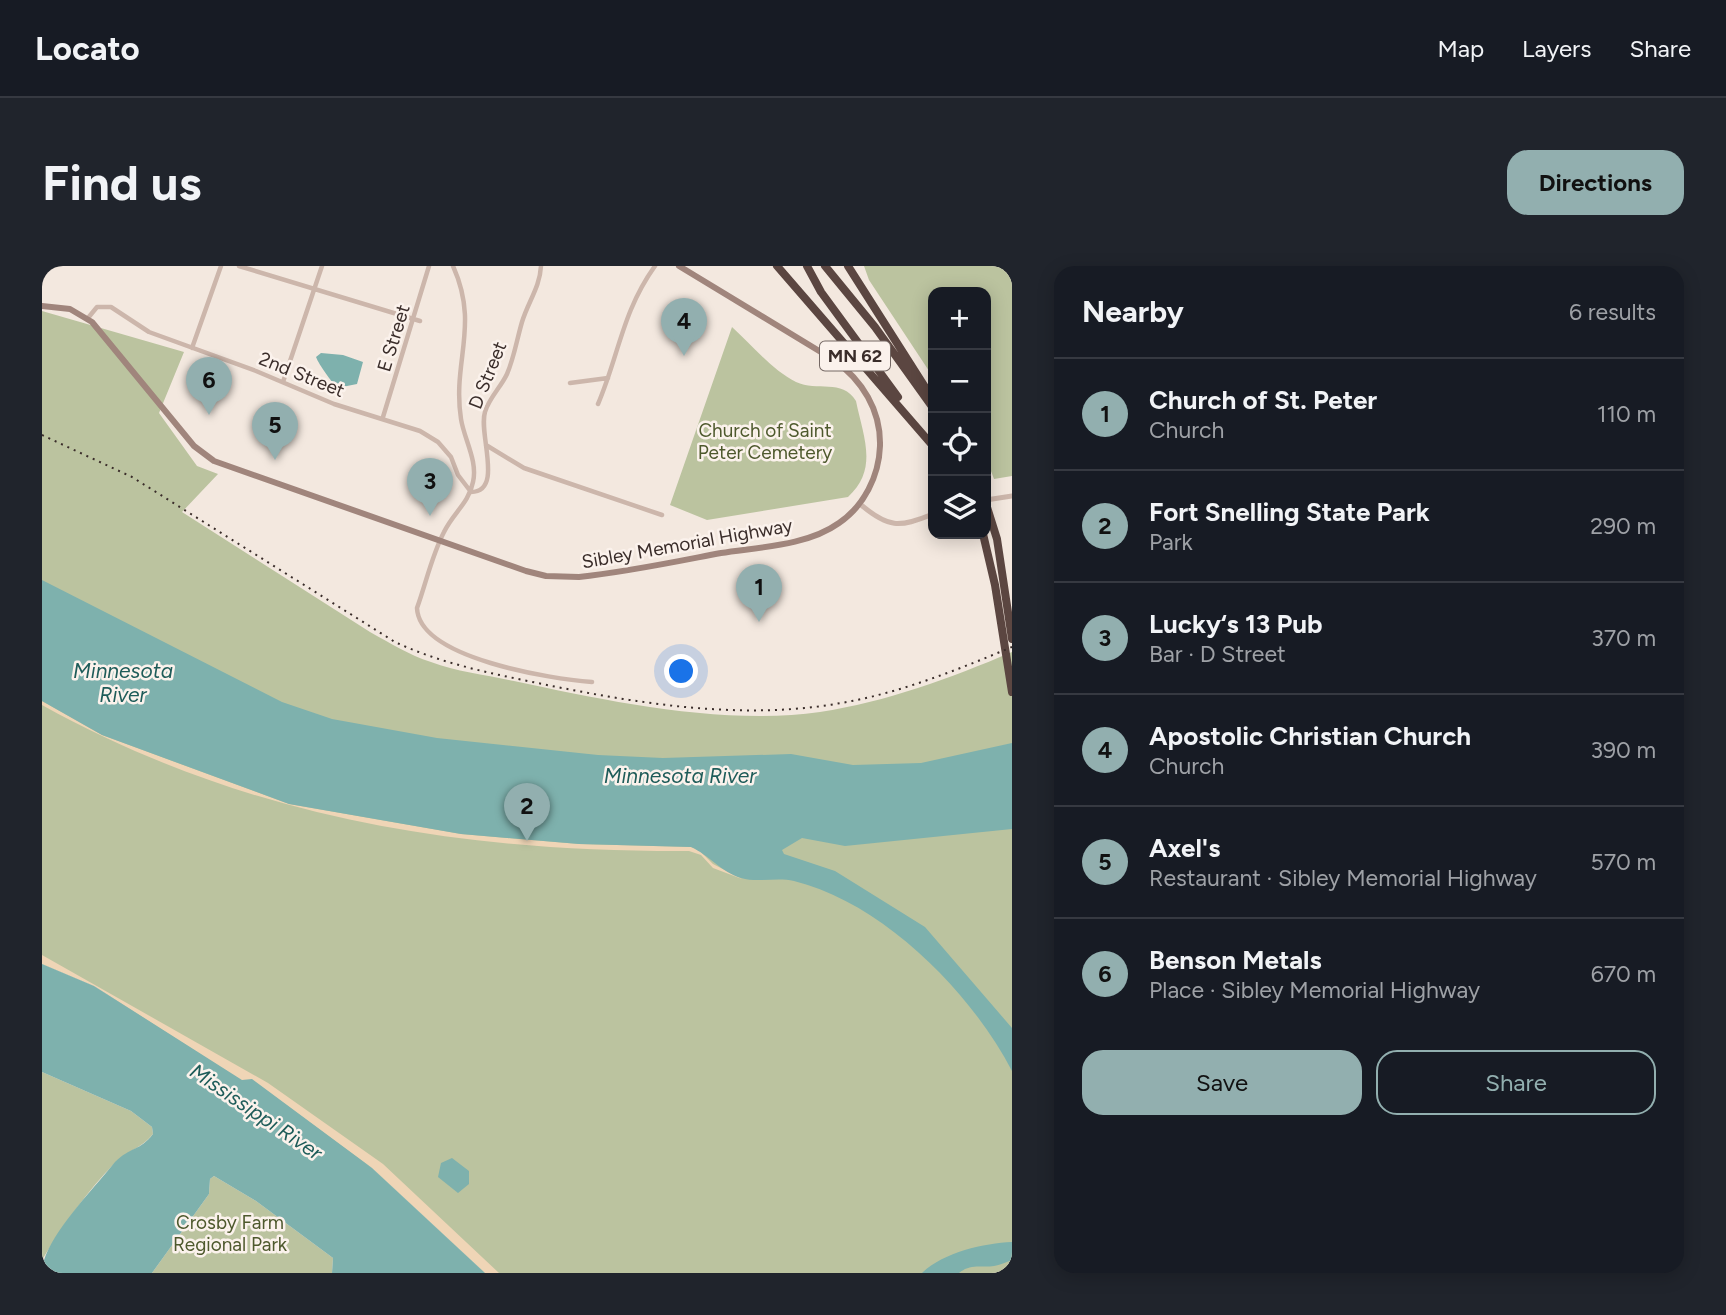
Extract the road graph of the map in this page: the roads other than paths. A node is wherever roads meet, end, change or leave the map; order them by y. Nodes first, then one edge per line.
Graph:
1 (221, 266) edge
2 (240, 266) edge
3 (322, 266) edge
4 (429, 266) edge
5 (453, 266) edge
6 (541, 266) edge
7 (655, 266) edge
8 (679, 266) edge
9 (777, 266) edge
10 (807, 266) edge
11 (825, 266) edge
12 (848, 266) edge
13 (313, 289) junction
14 (42, 306) edge
15 (88, 318) junction
16 (413, 320) junction
17 (420, 321) dead end
18 (192, 348) junction
19 (608, 378) junction
20 (283, 382) junction
21 (570, 383) dead end
22 (928, 392) edge
23 (928, 401) edge
24 (598, 404) dead end
25 (383, 417) junction
26 (928, 438) edge
27 (928, 439) edge
28 (485, 444) junction
29 (471, 492) junction
30 (1012, 496) edge
31 (991, 501) edge
32 (860, 503) junction
33 (662, 515) dead end
34 (928, 515) edge
35 (991, 520) edge
36 (984, 539) edge
37 (440, 541) junction
38 (1002, 605) junction
39 (1012, 639) edge
40 (592, 682) dead end
41 (1012, 692) edge

1 - 18 street
2 - 13 street
3 - 13 street
4 - 16 street, E Street
5 - 29 street
6 - 28 street, D Street
7 - 19 street
8 - 32 main road, Sibley Memorial Highway
9 - 27 highway, MN 62
10 - 26 highway
11 - 23 highway, MN 62
12 - 22 highway
13 - 16 street
13 - 20 street
14 - 15 main road
15 - 18 street, 2nd Street
15 - 37 main road, Sibley Memorial Highway
16 - 17 street
16 - 25 street, E Street
18 - 20 street, 2nd Street
19 - 21 street
19 - 24 street
20 - 25 street, 2nd Street
25 - 29 street, 2nd Street
28 - 29 street, D Street
28 - 33 street
29 - 37 street, D Street
30 - 31 street
32 - 34 street
32 - 37 main road, Sibley Memorial Highway
35 - 38 highway
36 - 38 highway
37 - 40 street, D Street
38 - 39 highway
38 - 41 highway

